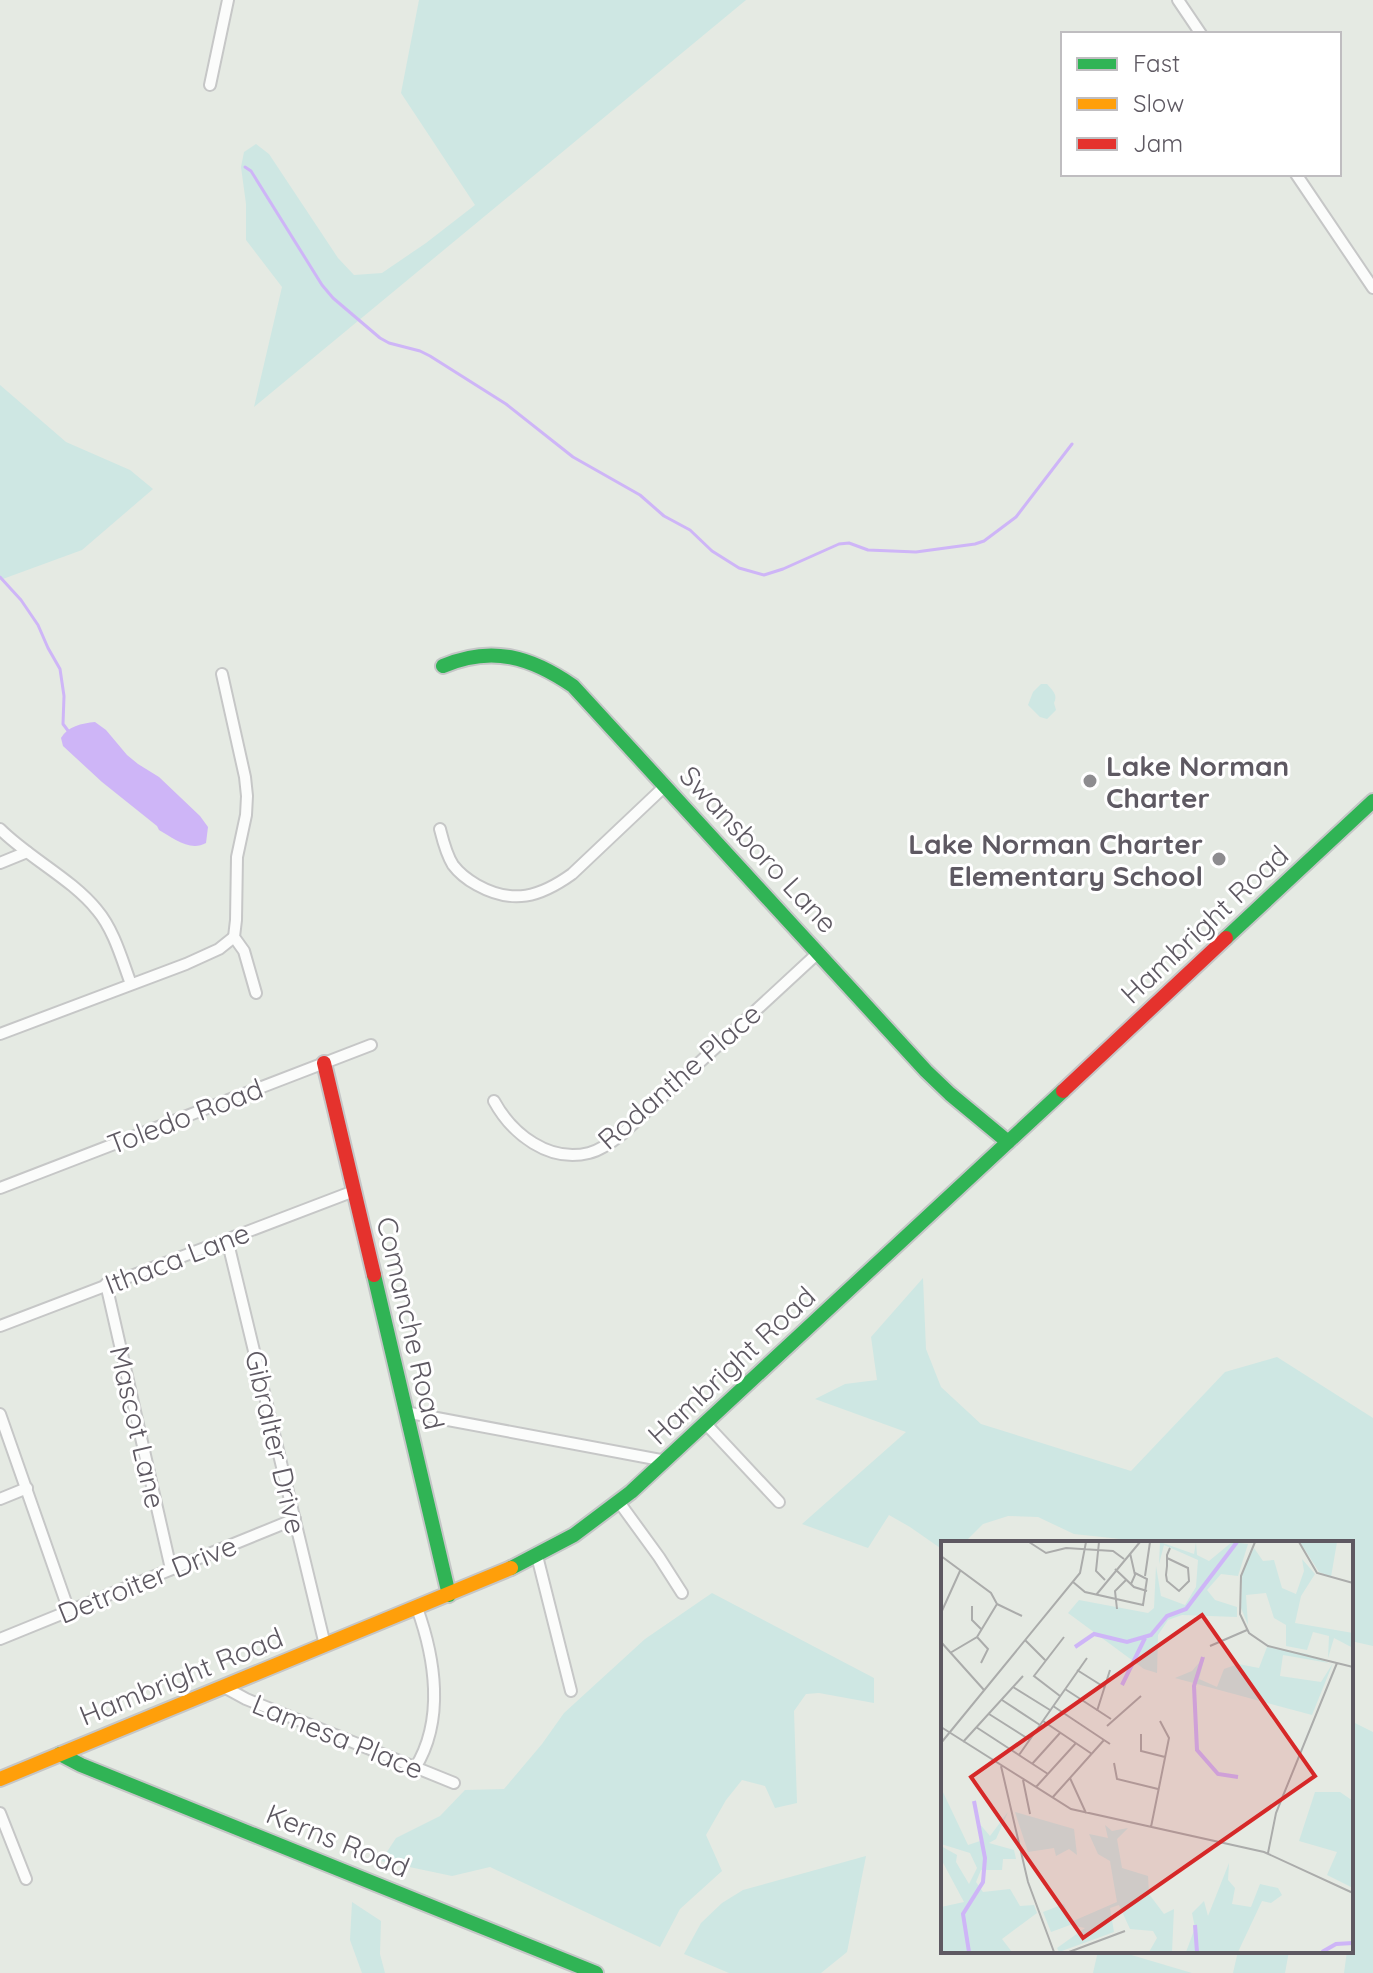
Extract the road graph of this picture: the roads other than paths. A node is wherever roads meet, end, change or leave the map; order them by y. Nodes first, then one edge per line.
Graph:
1 (228, 0) edge
2 (1178, 0) edge
3 (1200, 32) edge
4 (210, 85) dead end
5 (1297, 176) edge
6 (1373, 288) edge
7 (443, 666) dead end
8 (222, 674) dead end
9 (665, 786) junction
10 (1373, 801) edge
11 (0, 829) edge
12 (440, 829) dead end
13 (27, 852) junction
14 (0, 863) edge
15 (234, 937) junction
16 (819, 952) junction
17 (131, 984) junction
18 (256, 993) dead end
19 (0, 1034) edge
20 (371, 1045) dead end
21 (324, 1063) junction
22 (494, 1101) dead end
23 (1008, 1142) junction
24 (0, 1188) edge
25 (354, 1191) junction
26 (227, 1239) junction
27 (106, 1284) junction
28 (0, 1326) edge
29 (405, 1412) junction
30 (0, 1414) edge
31 (706, 1424) junction
32 (666, 1461) junction
33 (27, 1488) junction
34 (0, 1499) edge
35 (619, 1502) junction
36 (779, 1502) dead end
37 (295, 1519) junction
38 (537, 1556) junction
39 (171, 1569) junction
40 (682, 1593) dead end
41 (449, 1595) junction
42 (417, 1608) junction
43 (69, 1611) junction
44 (0, 1639) edge
45 (325, 1645) junction
46 (224, 1687) junction
47 (571, 1691) dead end
48 (60, 1754) junction
49 (415, 1768) junction
50 (0, 1779) edge
51 (454, 1783) dead end
52 (0, 1813) edge
53 (26, 1879) dead end
54 (596, 1973) edge

1 - 4 street
2 - 3 street
5 - 6 street
7 - 9 street, Swansboro Lane
8 - 15 street
9 - 12 street
9 - 16 street, Swansboro Lane
10 - 23 street, Hambright Road
11 - 13 street
13 - 14 street
13 - 17 street
15 - 17 street
15 - 18 street
16 - 22 street, Rodanthe Place
16 - 23 street, Swansboro Lane
17 - 19 street
20 - 21 street, Toledo Road
21 - 24 street, Toledo Road
21 - 25 street, Comanche Road
23 - 31 street, Hambright Road
25 - 26 street, Ithaca Lane
25 - 29 street, Comanche Road
26 - 27 street, Ithaca Lane
26 - 37 street, Gibralter Drive
27 - 28 street, Ithaca Lane
27 - 39 street, Mascot Lane
29 - 32 street
29 - 41 street, Comanche Road
30 - 33 street
31 - 32 street, Hambright Road
31 - 36 street
32 - 35 street, Hambright Road
33 - 34 street
33 - 43 street
35 - 38 street, Hambright Road
35 - 40 street
37 - 39 street, Detroiter Drive
37 - 45 street, Gibralter Drive
38 - 41 street, Hambright Road
38 - 47 street
39 - 43 street, Detroiter Drive
41 - 42 street, Hambright Road
42 - 45 street, Hambright Road
42 - 49 street
43 - 44 street, Detroiter Drive
45 - 46 street, Hambright Road
46 - 48 street, Hambright Road
46 - 49 street, Lamesa Place
48 - 50 street, Hambright Road
48 - 54 street, Kerns Road
49 - 51 street, Lamesa Place
52 - 53 street

